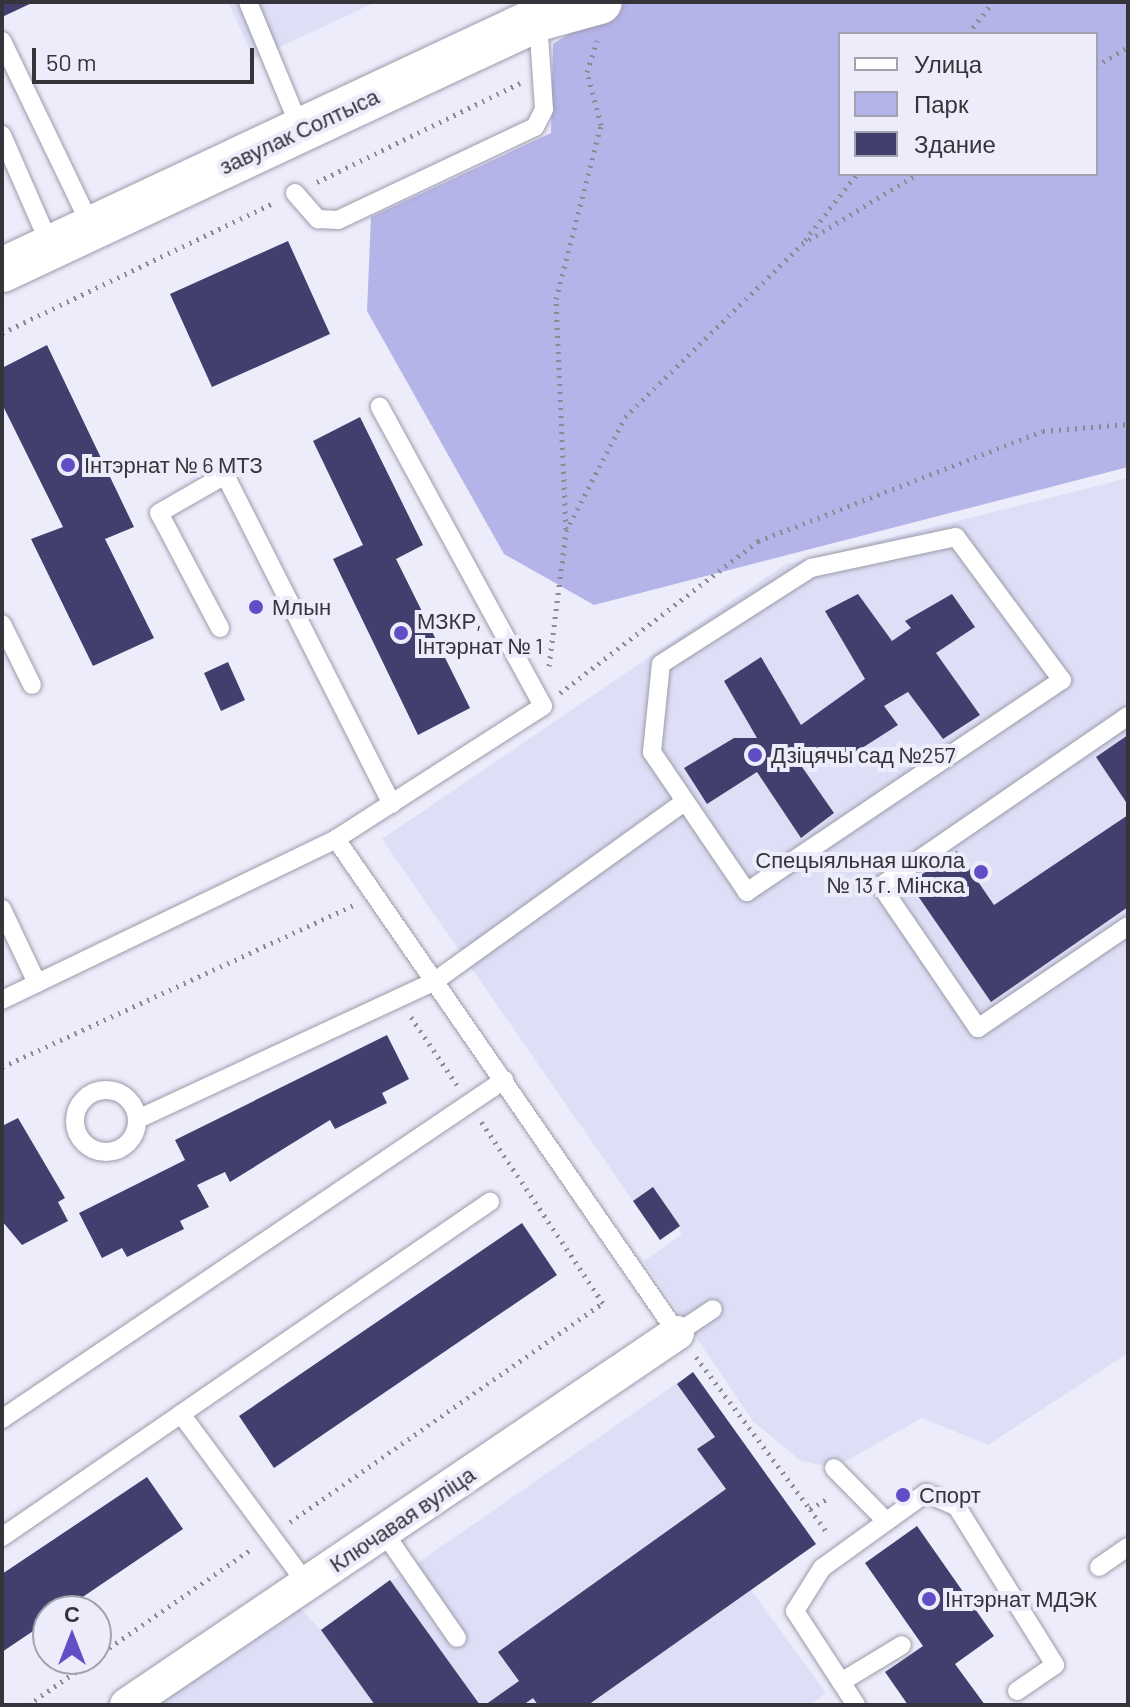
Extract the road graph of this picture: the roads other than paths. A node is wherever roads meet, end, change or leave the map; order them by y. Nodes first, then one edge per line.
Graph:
1 (248, 2) edge
2 (538, 10) edge
3 (600, 16) edge
4 (2, 41) edge
5 (301, 130) junction
6 (2, 135) edge
7 (295, 193) dead end
8 (92, 228) junction
9 (51, 247) junction
10 (2, 270) edge
11 (380, 407) dead end
12 (2, 624) edge
13 (220, 628) dead end
14 (32, 685) dead end
15 (1128, 716) edge
16 (684, 802) junction
17 (392, 804) junction
18 (336, 839) junction
19 (2, 909) edge
20 (1128, 926) edge
21 (435, 981) junction
22 (37, 983) junction
23 (2, 1000) edge
24 (504, 1080) junction
25 (138, 1119) dead end
26 (490, 1202) dead end
27 (713, 1309) dead end
28 (677, 1333) junction
29 (181, 1414) junction
30 (2, 1419) edge
31 (834, 1468) dead end
32 (886, 1521) junction
33 (383, 1531) junction
34 (2, 1537) edge
35 (1128, 1547) edge
36 (1099, 1567) dead end
37 (306, 1583) junction
38 (457, 1638) dead end
39 (902, 1645) dead end
40 (841, 1682) junction
41 (1017, 1691) dead end
42 (127, 1705) edge
43 (856, 1705) edge

1 - 5 lane
2 - 3 street, завулак Солтыса
2 - 5 street, завулак Солтыса
2 - 7 lane
4 - 8 lane
5 - 8 street, завулак Солтыса
6 - 9 lane
8 - 9 street, завулак Солтыса
9 - 10 street, завулак Солтыса
11 - 17 lane
12 - 14 lane
13 - 17 lane
15 - 20 lane
16 - 16 lane
16 - 21 lane
17 - 18 lane
18 - 21 lane
18 - 22 lane
19 - 22 lane
21 - 24 lane
21 - 25 lane
22 - 23 lane
24 - 28 lane
24 - 30 lane
26 - 29 lane
27 - 28 lane
28 - 33 street, Ключавая вуліца
29 - 34 lane
29 - 37 lane
31 - 32 lane
32 - 40 lane
32 - 41 lane
33 - 37 street, Ключавая вуліца
33 - 38 lane
35 - 36 lane
37 - 42 street, Ключавая вуліца
39 - 40 lane
40 - 43 lane

